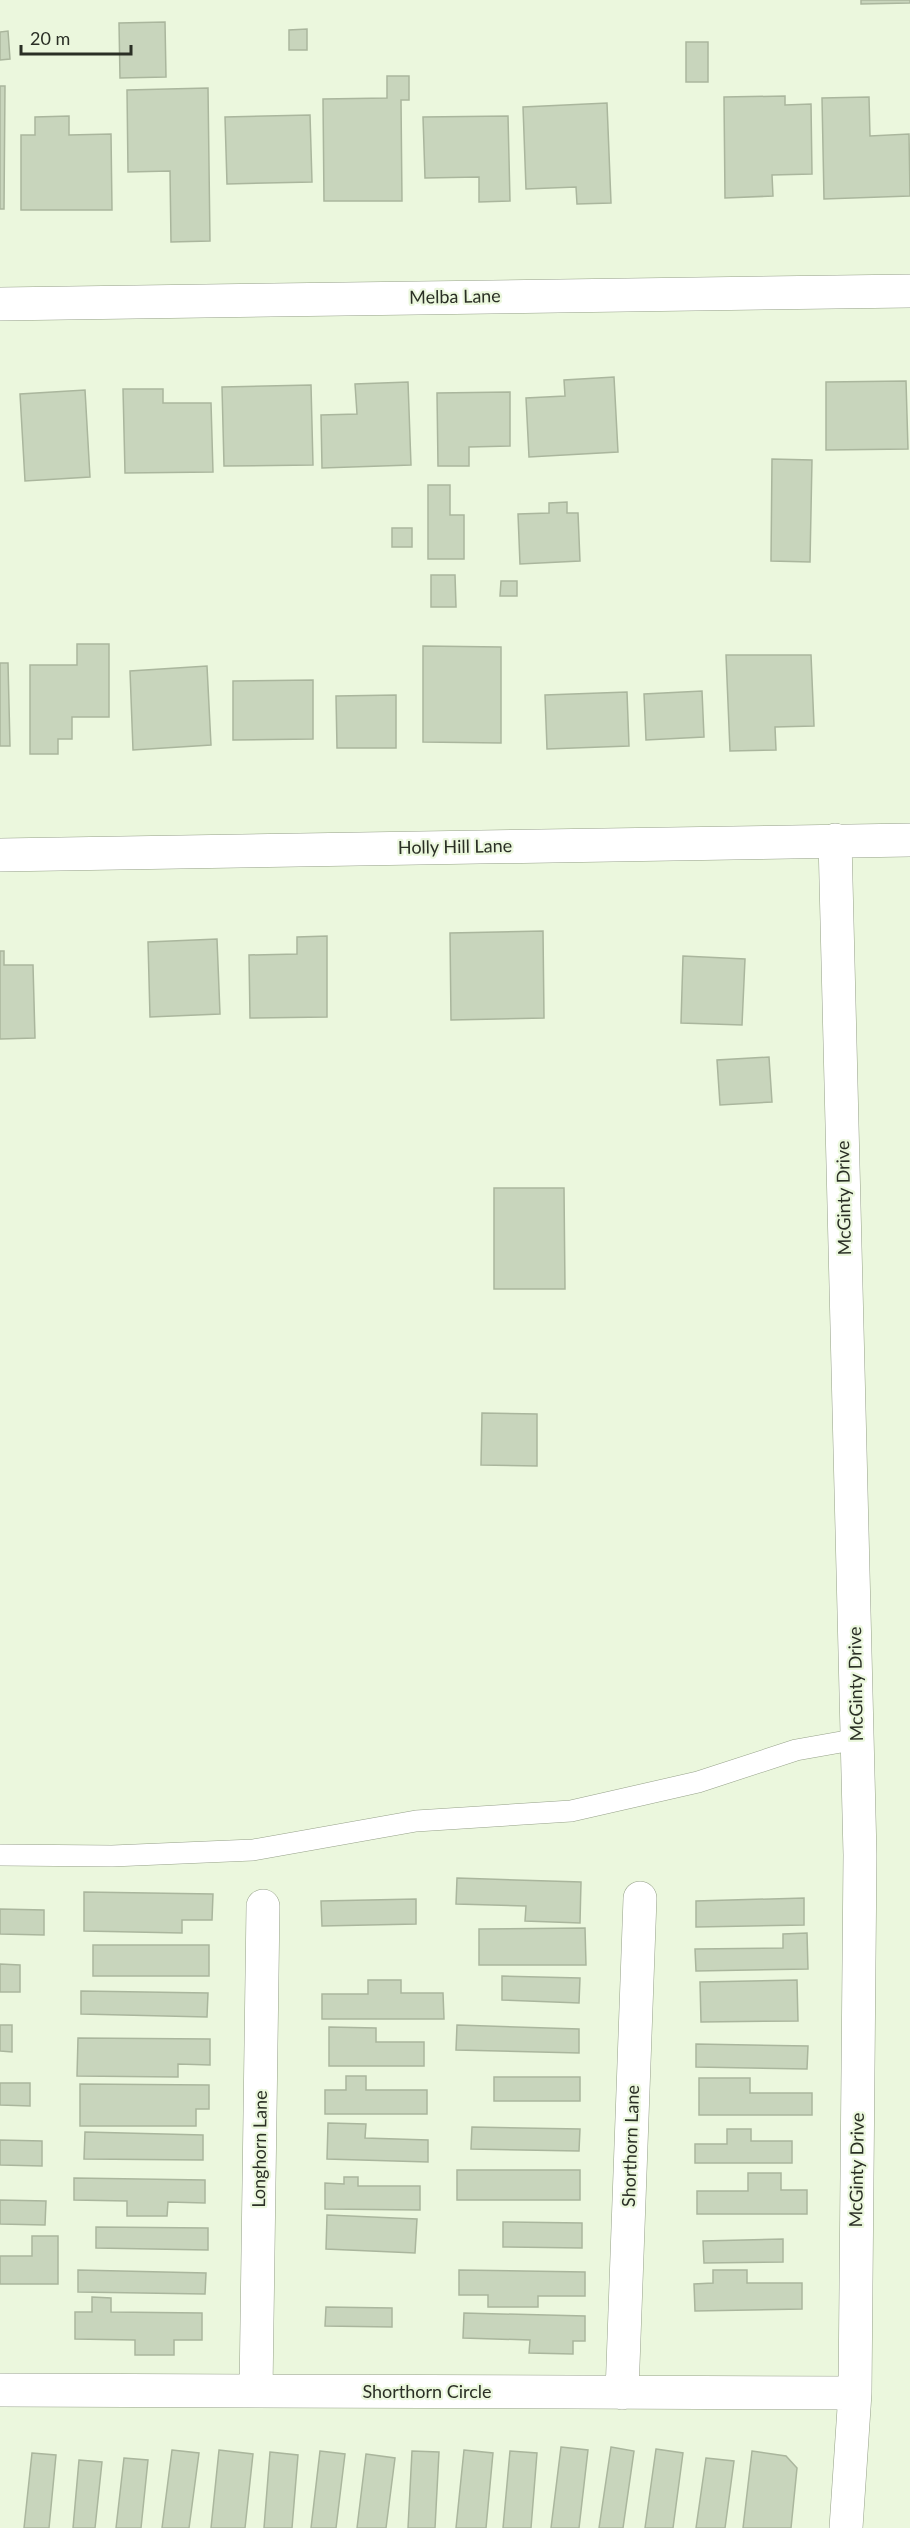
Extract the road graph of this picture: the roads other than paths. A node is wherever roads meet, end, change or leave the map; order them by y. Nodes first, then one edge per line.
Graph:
1 (910, 291) edge
2 (0, 304) edge
3 (836, 840) junction
4 (910, 840) edge
5 (0, 855) edge
6 (858, 1738) junction
7 (0, 1855) edge
8 (640, 1898) dead end
9 (263, 1906) dead end
10 (0, 2390) edge
11 (256, 2391) junction
12 (622, 2393) junction
13 (855, 2393) junction
14 (846, 2528) edge

1 - 2 street, Melba Lane
3 - 4 street, Holly Hill Lane
3 - 5 street, Holly Hill Lane
3 - 6 street, McGinty Drive
6 - 7 lane
6 - 13 street, McGinty Drive
8 - 12 street, Shorthorn Lane
9 - 11 street, Longhorn Lane
10 - 11 street, Shorthorn Circle
11 - 12 street, Shorthorn Circle
12 - 13 street, Shorthorn Circle
13 - 14 street, McGinty Drive

